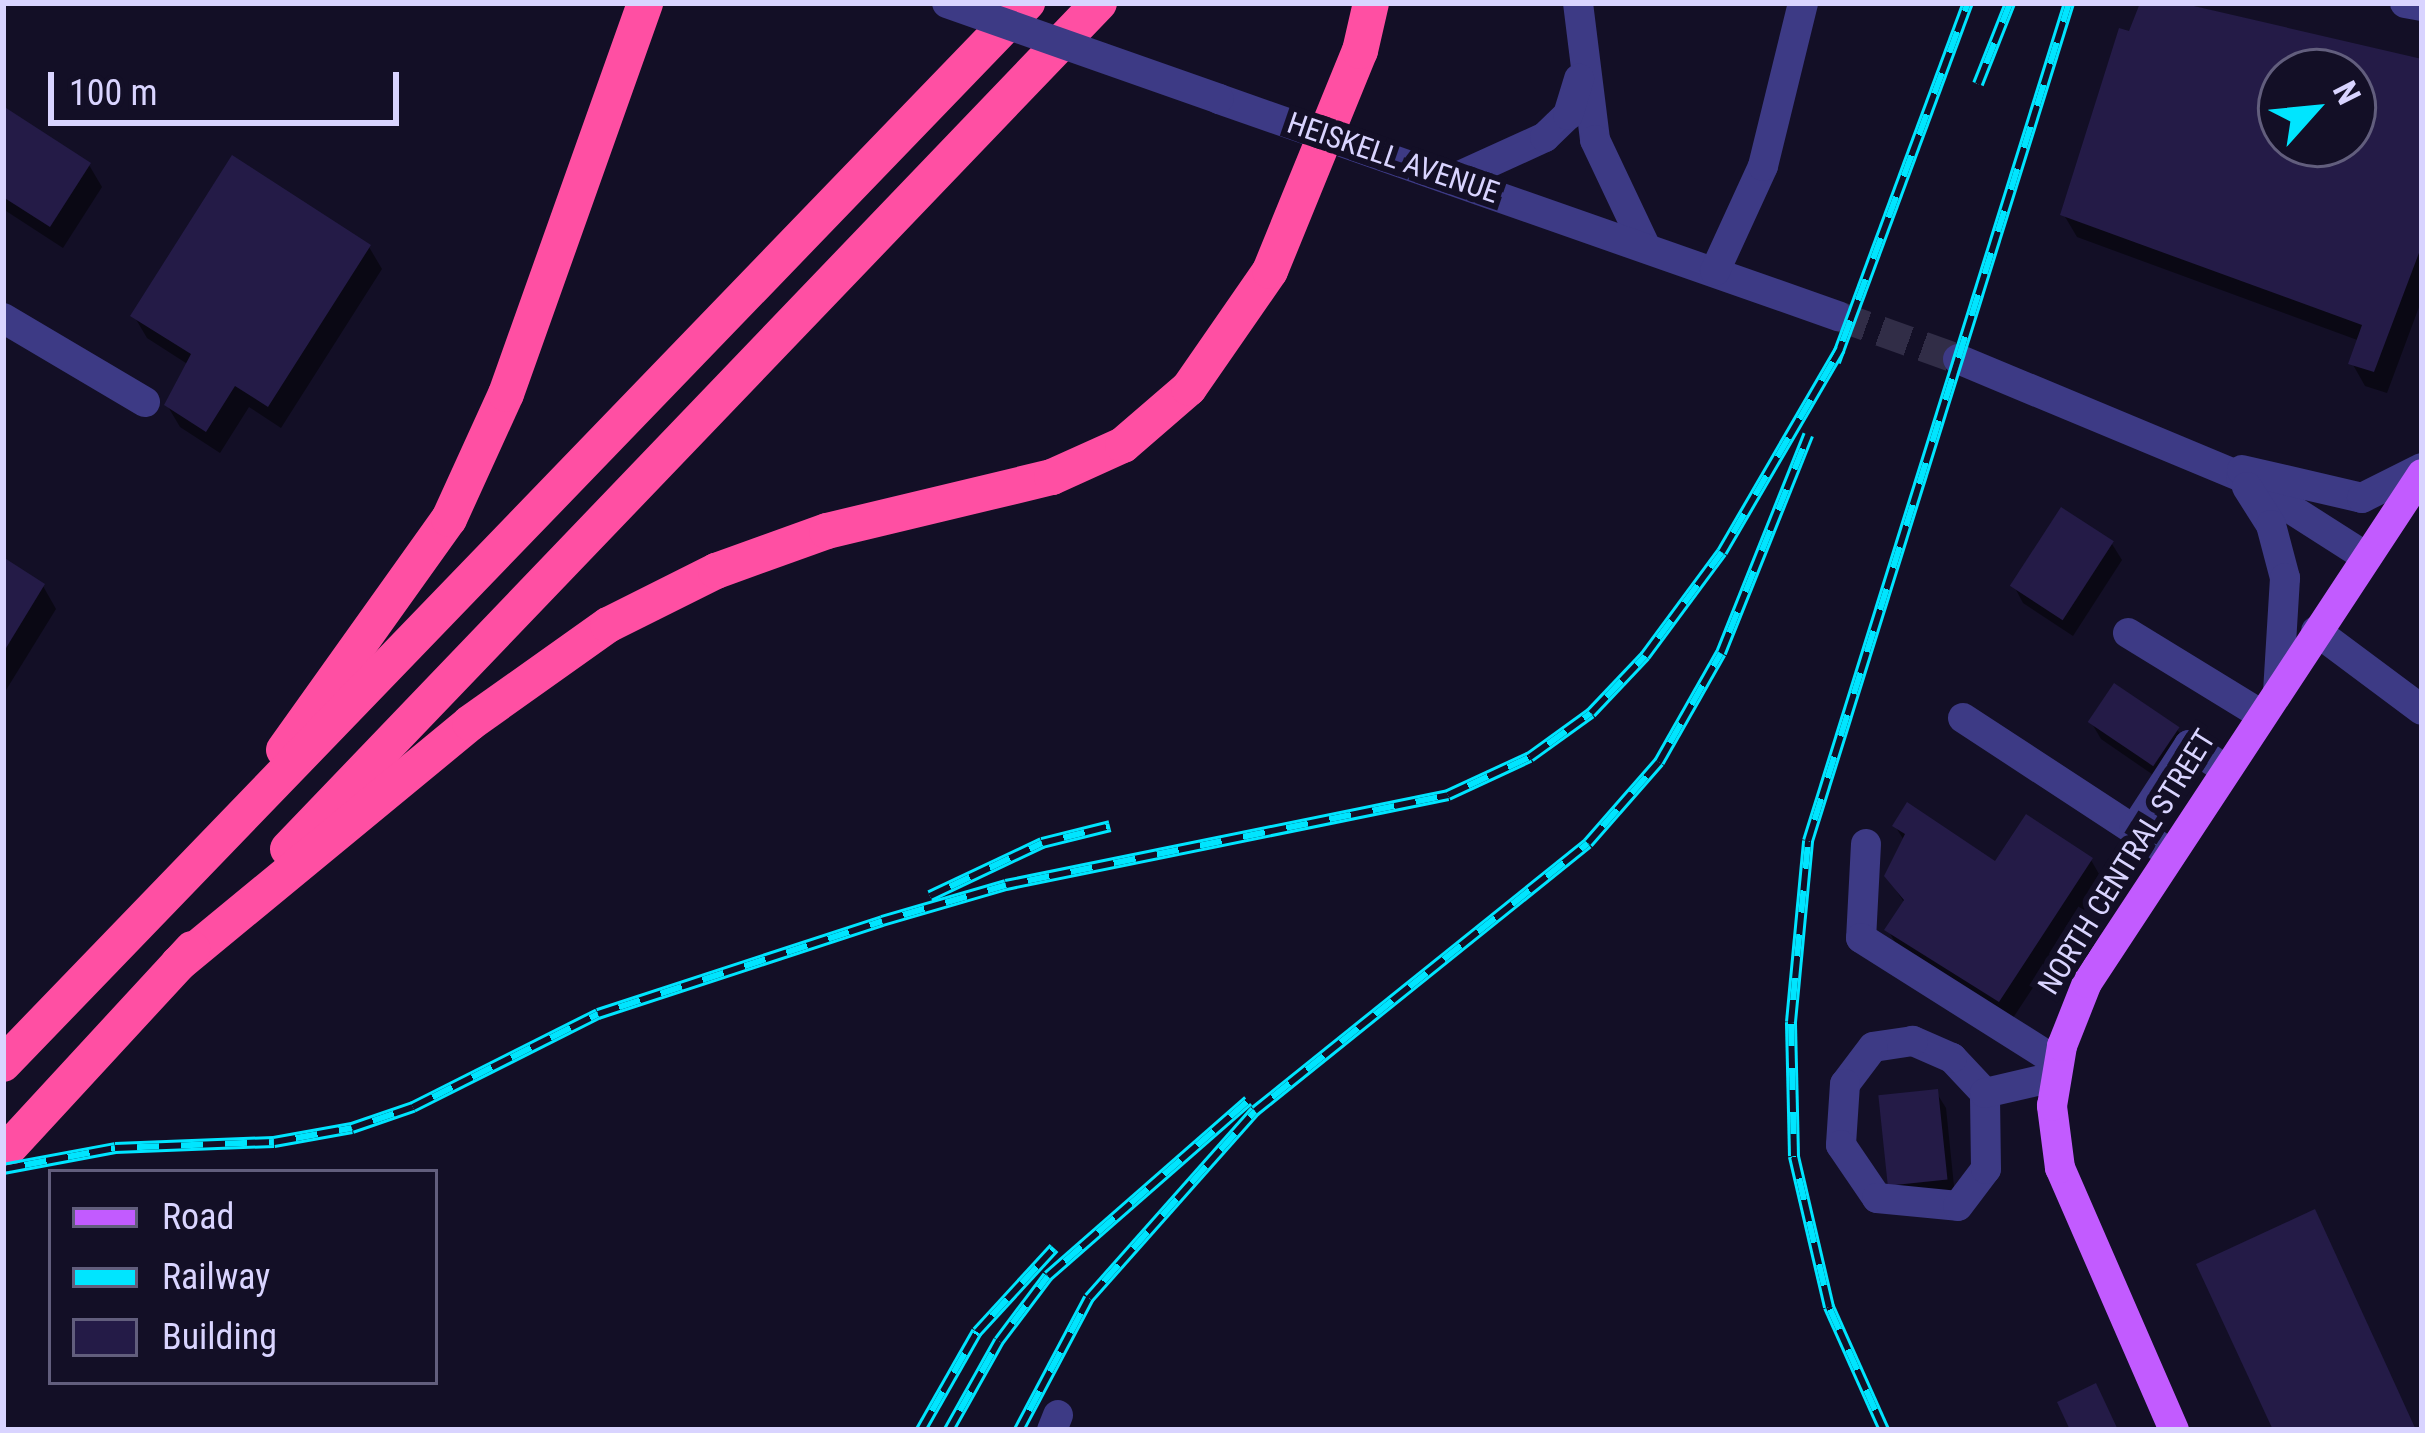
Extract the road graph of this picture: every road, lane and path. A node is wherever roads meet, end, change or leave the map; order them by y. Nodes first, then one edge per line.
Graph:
1 (645, 3) edge
2 (947, 3) edge
3 (1027, 3) edge
4 (1099, 3) edge
5 (1371, 3) edge
6 (1578, 3) edge
7 (1803, 3) edge
8 (2405, 3) edge
9 (2422, 6) edge
10 (1581, 73) junction
11 (1328, 134) junction
12 (1454, 178) junction
13 (1645, 246) junction
14 (1715, 271) junction
15 (1838, 316) tunnel mouth
16 (3, 318) edge
17 (1958, 359) tunnel mouth
18 (146, 402) dead end
19 (2233, 473) junction
20 (2420, 478) edge
21 (2366, 557) junction
22 (2316, 631) junction
23 (2128, 634) dead end
24 (2270, 703) junction
25 (2422, 710) edge
26 (1963, 718) dead end
27 (2226, 770) junction
28 (2134, 830) junction
29 (1866, 844) dead end
30 (2171, 854) junction
31 (202, 862) junction
32 (178, 964) junction
33 (3, 1064) edge
34 (2056, 1069) junction
35 (1985, 1093) junction
36 (3, 1154) edge
37 (2174, 1430) edge

1 - 31 highway
2 - 11 street, HEISKELL AVENUE, bridge
3 - 31 highway
4 - 32 highway
5 - 11 highway
6 - 10 street
7 - 14 street
8 - 9 street
10 - 12 street
10 - 13 street
11 - 12 street, HEISKELL AVENUE
11 - 32 highway
12 - 13 street, HEISKELL AVENUE
13 - 14 street, HEISKELL AVENUE
14 - 15 street, HEISKELL AVENUE
16 - 18 street
17 - 19 street
19 - 20 street
19 - 21 street
19 - 24 street
20 - 21 main road, NORTH CENTRAL STREET
21 - 22 main road, NORTH CENTRAL STREET
22 - 24 main road, NORTH CENTRAL STREET
22 - 25 street
23 - 24 street
24 - 27 main road, NORTH CENTRAL STREET
26 - 28 street
27 - 28 street
27 - 30 main road, NORTH CENTRAL STREET
28 - 30 street
29 - 34 street
30 - 34 main road, NORTH CENTRAL STREET
31 - 33 highway
32 - 36 highway
34 - 35 street
34 - 37 main road, NORTH CENTRAL STREET
35 - 35 street

